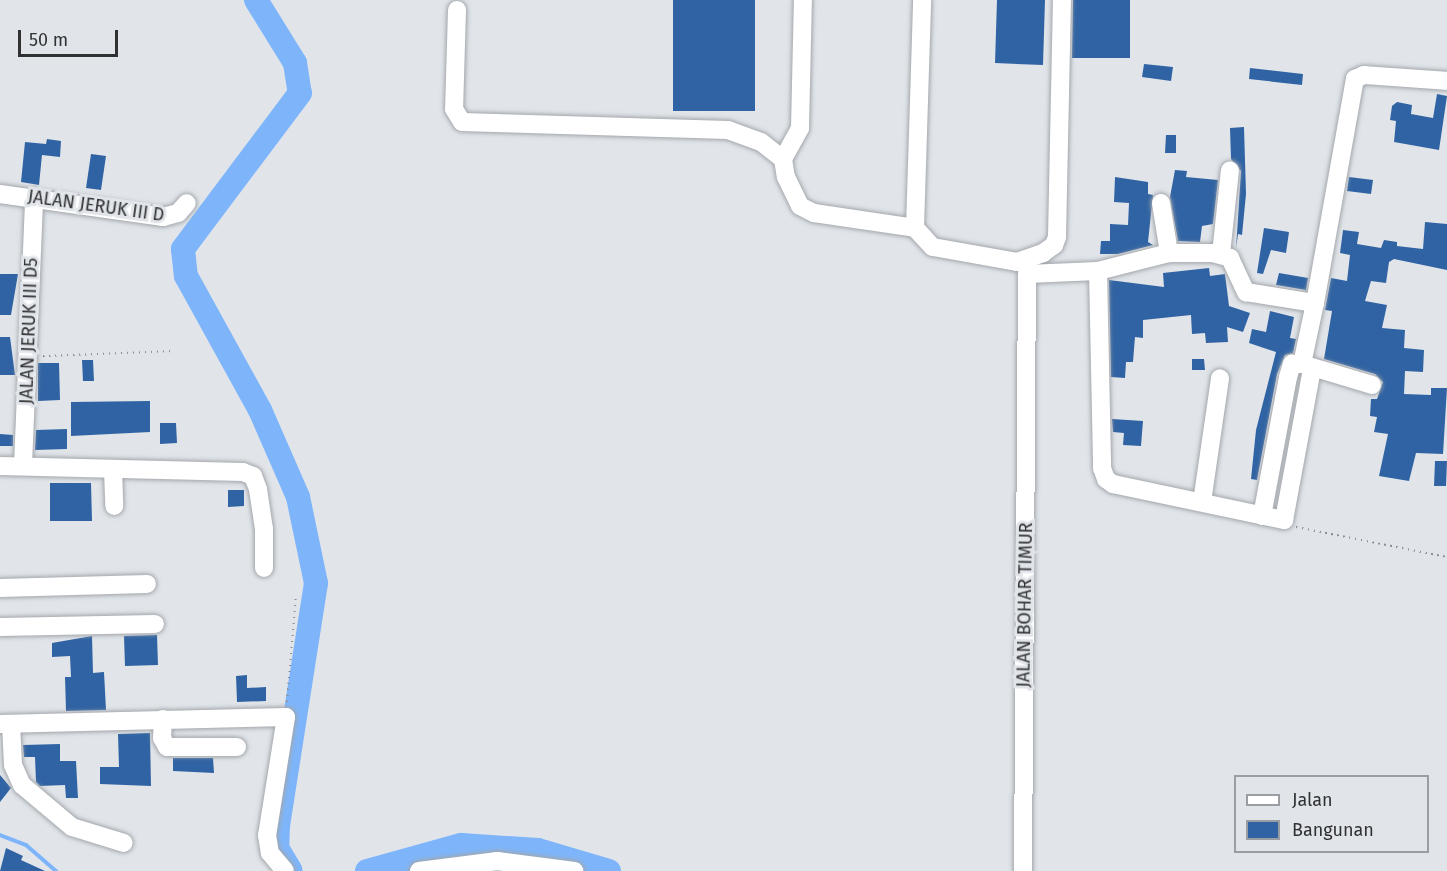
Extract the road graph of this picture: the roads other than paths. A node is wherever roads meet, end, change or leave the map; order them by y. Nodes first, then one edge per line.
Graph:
1 (803, 0) edge
2 (922, 0) edge
3 (1062, 0) edge
4 (457, 10) dead end
5 (1447, 81) edge
6 (783, 159) junction
7 (1230, 170) dead end
8 (0, 194) edge
9 (34, 197) junction
10 (187, 203) dead end
11 (1161, 203) dead end
12 (915, 228) junction
13 (1169, 253) junction
14 (1221, 254) junction
15 (1026, 267) junction
16 (1098, 271) junction
17 (1315, 303) junction
18 (1307, 366) junction
19 (1220, 378) dead end
20 (1372, 385) dead end
21 (0, 465) edge
22 (23, 465) junction
23 (113, 469) junction
24 (1202, 502) junction
25 (114, 506) dead end
26 (1262, 516) junction
27 (264, 568) dead end
28 (147, 584) dead end
29 (0, 588) edge
30 (155, 624) dead end
31 (0, 627) edge
32 (163, 719) junction
33 (5, 724) edge
34 (237, 747) dead end
35 (124, 843) dead end
36 (551, 869) edge
37 (285, 871) edge
38 (419, 871) edge
39 (574, 871) edge
40 (1023, 871) edge

1 - 6 street
2 - 12 street
3 - 15 street
4 - 6 street
5 - 17 street
6 - 12 street
7 - 14 street
8 - 9 street, JALAN JERUK III D
9 - 10 street, JALAN JERUK III D
9 - 22 street, JALAN JERUK III D5
11 - 13 street
12 - 15 street
13 - 14 street
13 - 16 street
14 - 17 street
15 - 16 street
15 - 40 street, JALAN BOHAR TIMUR
16 - 24 street
17 - 18 street
18 - 20 street
18 - 26 street
18 - 26 street
19 - 24 street
21 - 22 street
22 - 23 street
23 - 25 street
23 - 27 street
24 - 26 street
28 - 29 street
30 - 31 street
32 - 33 street
32 - 34 street
32 - 37 street
33 - 35 street
36 - 38 street
36 - 39 street

